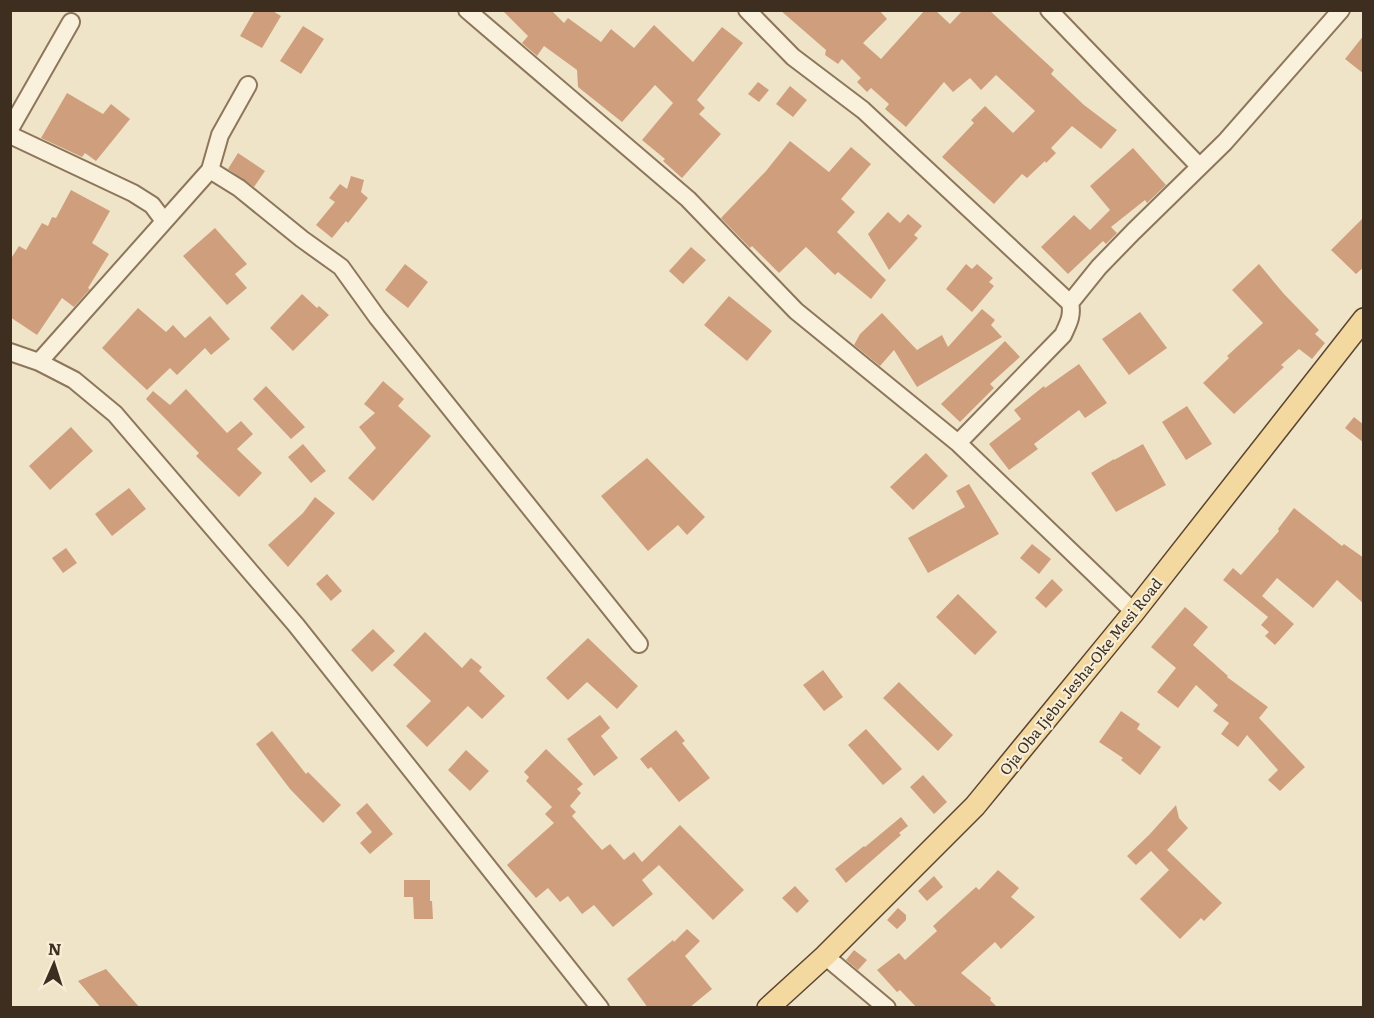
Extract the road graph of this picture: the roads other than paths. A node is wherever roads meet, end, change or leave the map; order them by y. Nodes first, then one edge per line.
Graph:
1 (467, 10) edge
2 (747, 10) edge
3 (1049, 10) edge
4 (1341, 10) edge
5 (71, 22) dead end
6 (248, 85) dead end
7 (10, 129) edge
8 (10, 135) edge
9 (1198, 166) junction
10 (210, 170) junction
11 (164, 221) junction
12 (1070, 303) junction
13 (1364, 319) edge
14 (13, 356) edge
15 (39, 362) junction
16 (958, 443) junction
17 (1134, 612) junction
18 (639, 644) dead end
19 (825, 956) junction
20 (600, 1008) edge
21 (768, 1008) edge
22 (887, 1008) edge

1 - 16 street
2 - 12 street
3 - 9 street
4 - 9 street
5 - 7 street
6 - 10 street
8 - 11 street
9 - 12 street
10 - 11 street
10 - 18 street
11 - 15 street
12 - 16 street
13 - 17 main road, Oja Oba Ijebu Jesha-Oke Mesi Road
14 - 15 street
15 - 20 street
16 - 17 street
17 - 19 main road, Oja Oba Ijebu Jesha-Oke Mesi Road
19 - 21 main road, Oja Oba Ijebu Jesha-Oke Mesi Road
19 - 22 street

